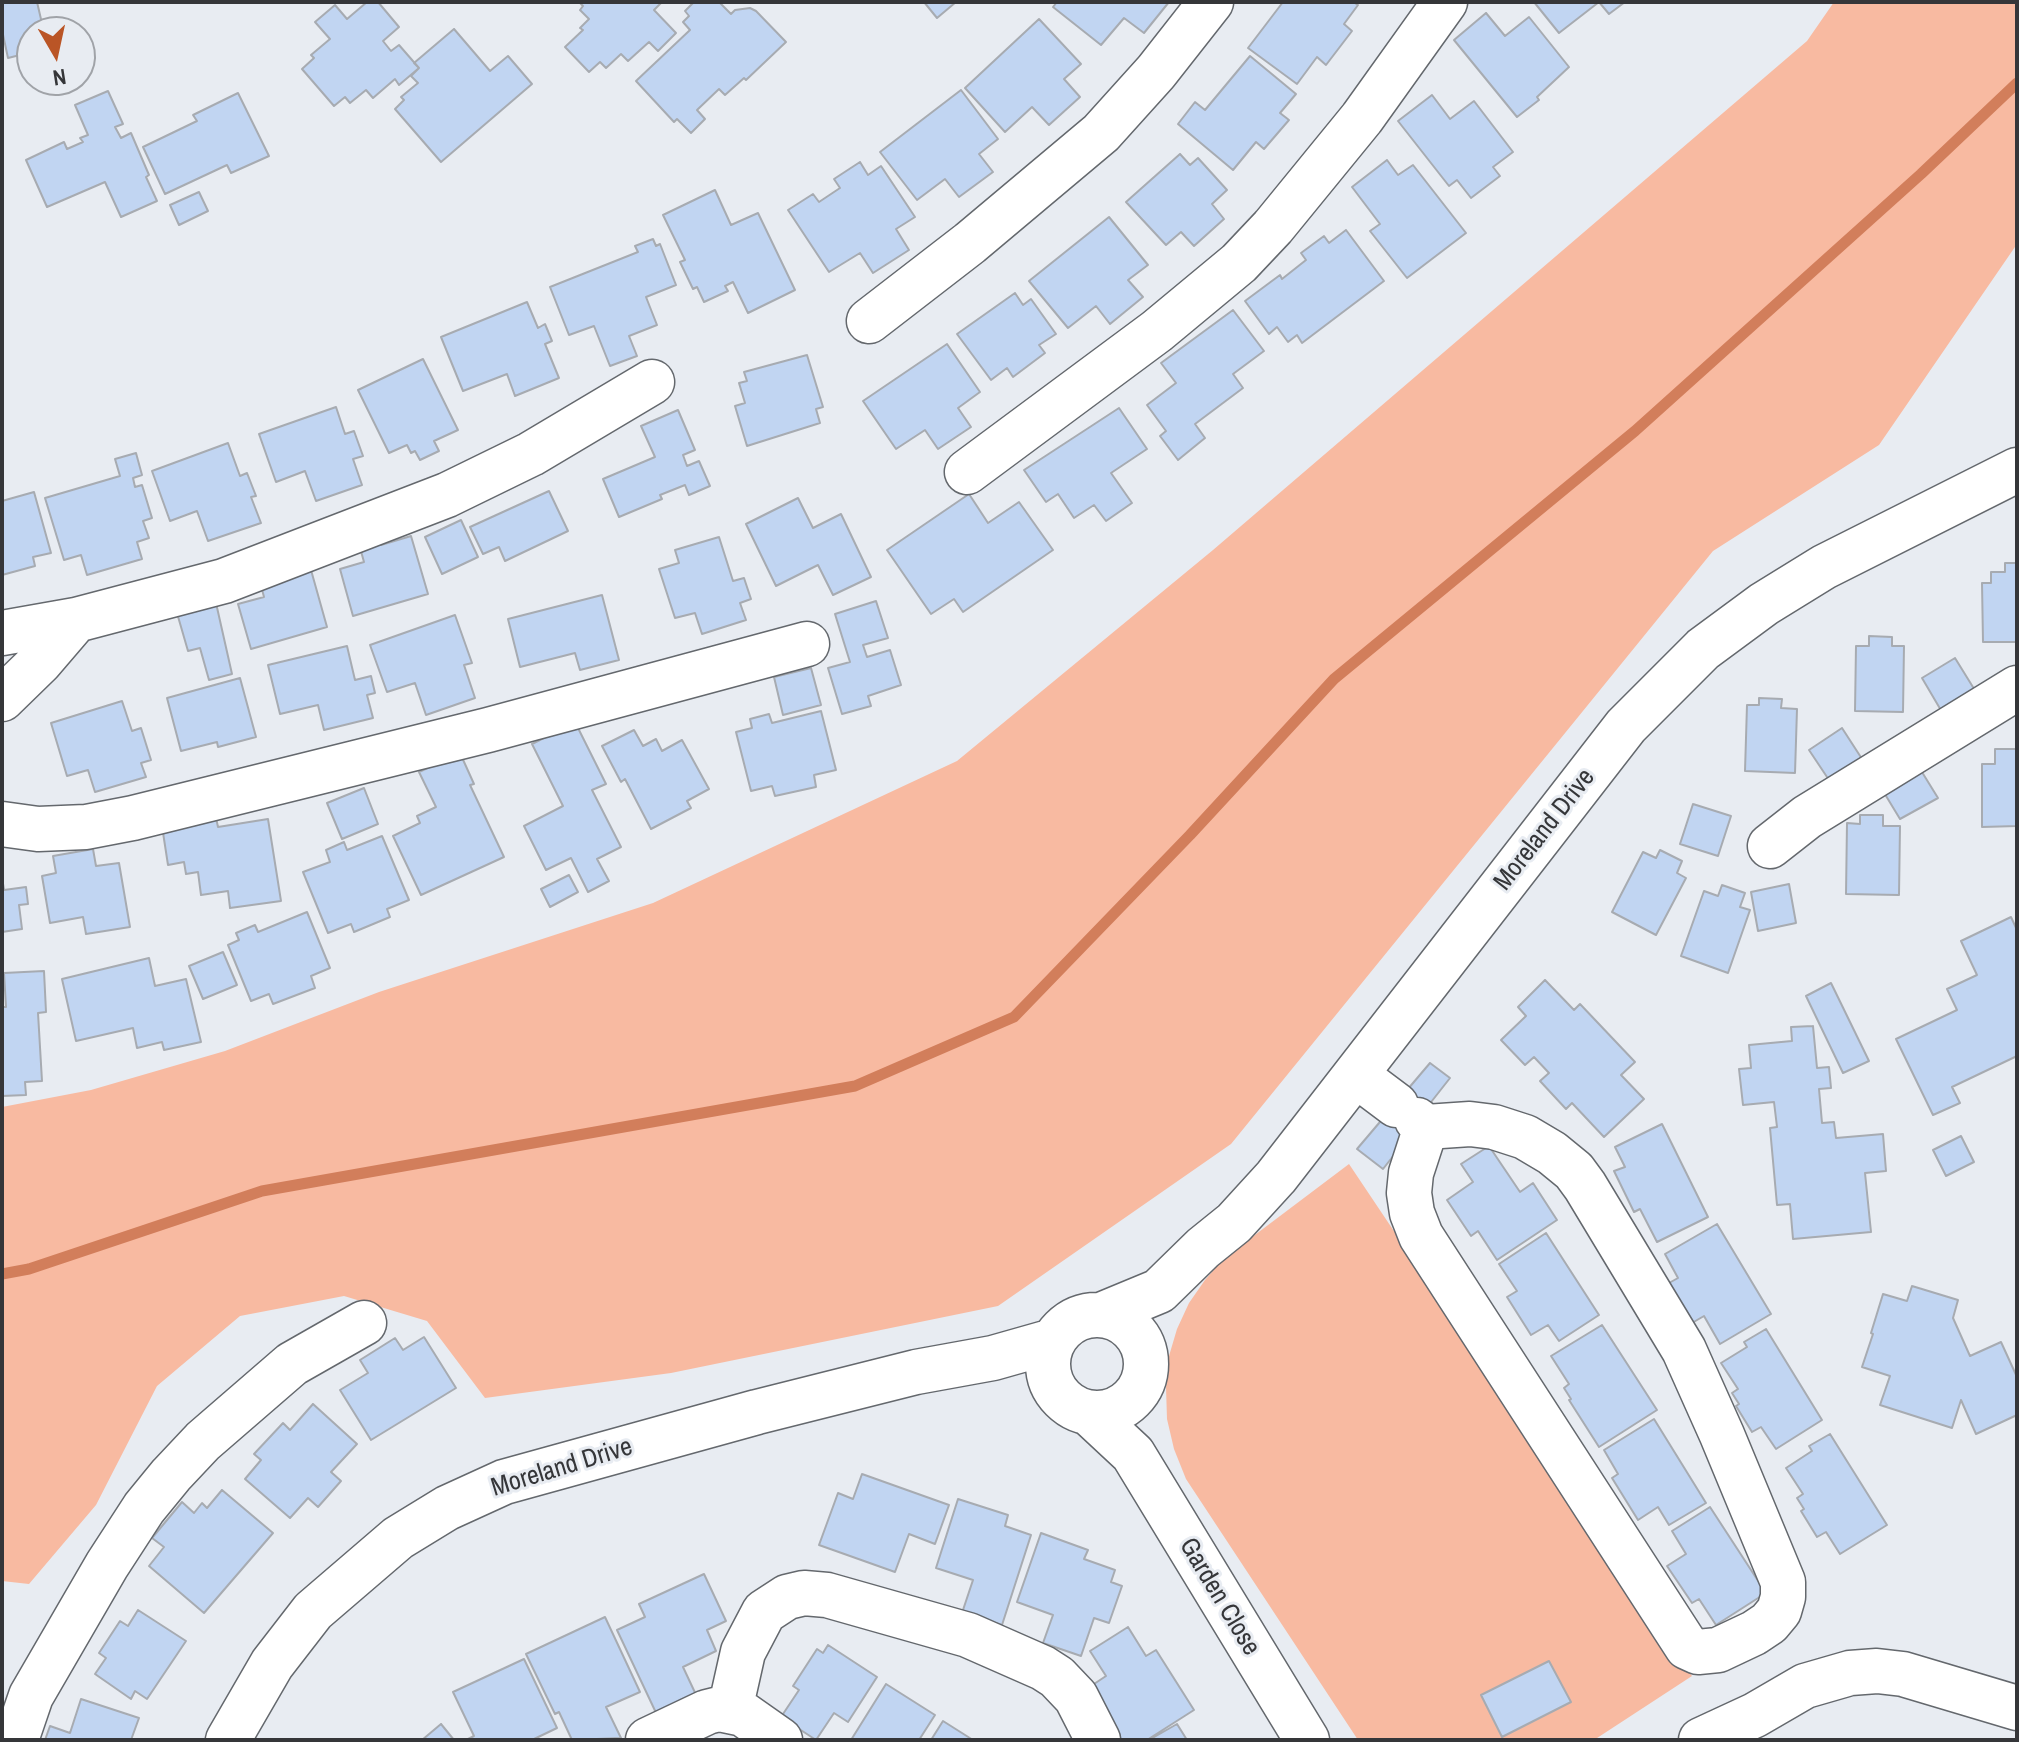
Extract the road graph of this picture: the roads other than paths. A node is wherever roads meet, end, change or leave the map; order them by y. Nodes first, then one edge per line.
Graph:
1 (1211, 2) edge
2 (1445, 2) edge
3 (869, 321) dead end
4 (652, 382) dead end
5 (2017, 470) edge
6 (967, 472) dead end
7 (76, 620) junction
8 (2, 633) edge
9 (807, 644) dead end
10 (2017, 688) edge
11 (2, 699) edge
12 (2, 824) edge
13 (1770, 846) dead end
14 (1356, 1075) junction
15 (1413, 1117) junction
16 (1159, 1291) junction
17 (1101, 1315) junction
18 (364, 1323) dead end
19 (1144, 1349) junction
20 (1052, 1362) junction
21 (1133, 1399) junction
22 (1089, 1413) junction
23 (1133, 1454) junction
24 (2017, 1708) edge
25 (730, 1710) junction
26 (1746, 1728) edge
27 (16, 1740) edge
28 (228, 1740) edge
29 (648, 1740) edge
30 (780, 1740) edge
31 (1098, 1740) edge
32 (1307, 1740) edge
33 (1701, 1740) edge

1 - 3 street
2 - 6 street
4 - 7 street
5 - 14 street, Moreland Drive
7 - 8 street
7 - 11 street
9 - 12 street
10 - 13 street
14 - 15 street
14 - 16 street, Moreland Drive
15 - 15 street
16 - 17 street, Moreland Drive
16 - 19 street
17 - 19 street
17 - 20 street
18 - 27 street
19 - 21 street
20 - 22 street
20 - 28 street, Moreland Drive
21 - 22 street
21 - 23 street
22 - 23 street, Garden Close
23 - 32 street, Garden Close
24 - 26 street
25 - 29 street
25 - 30 street
25 - 31 street
26 - 33 street

